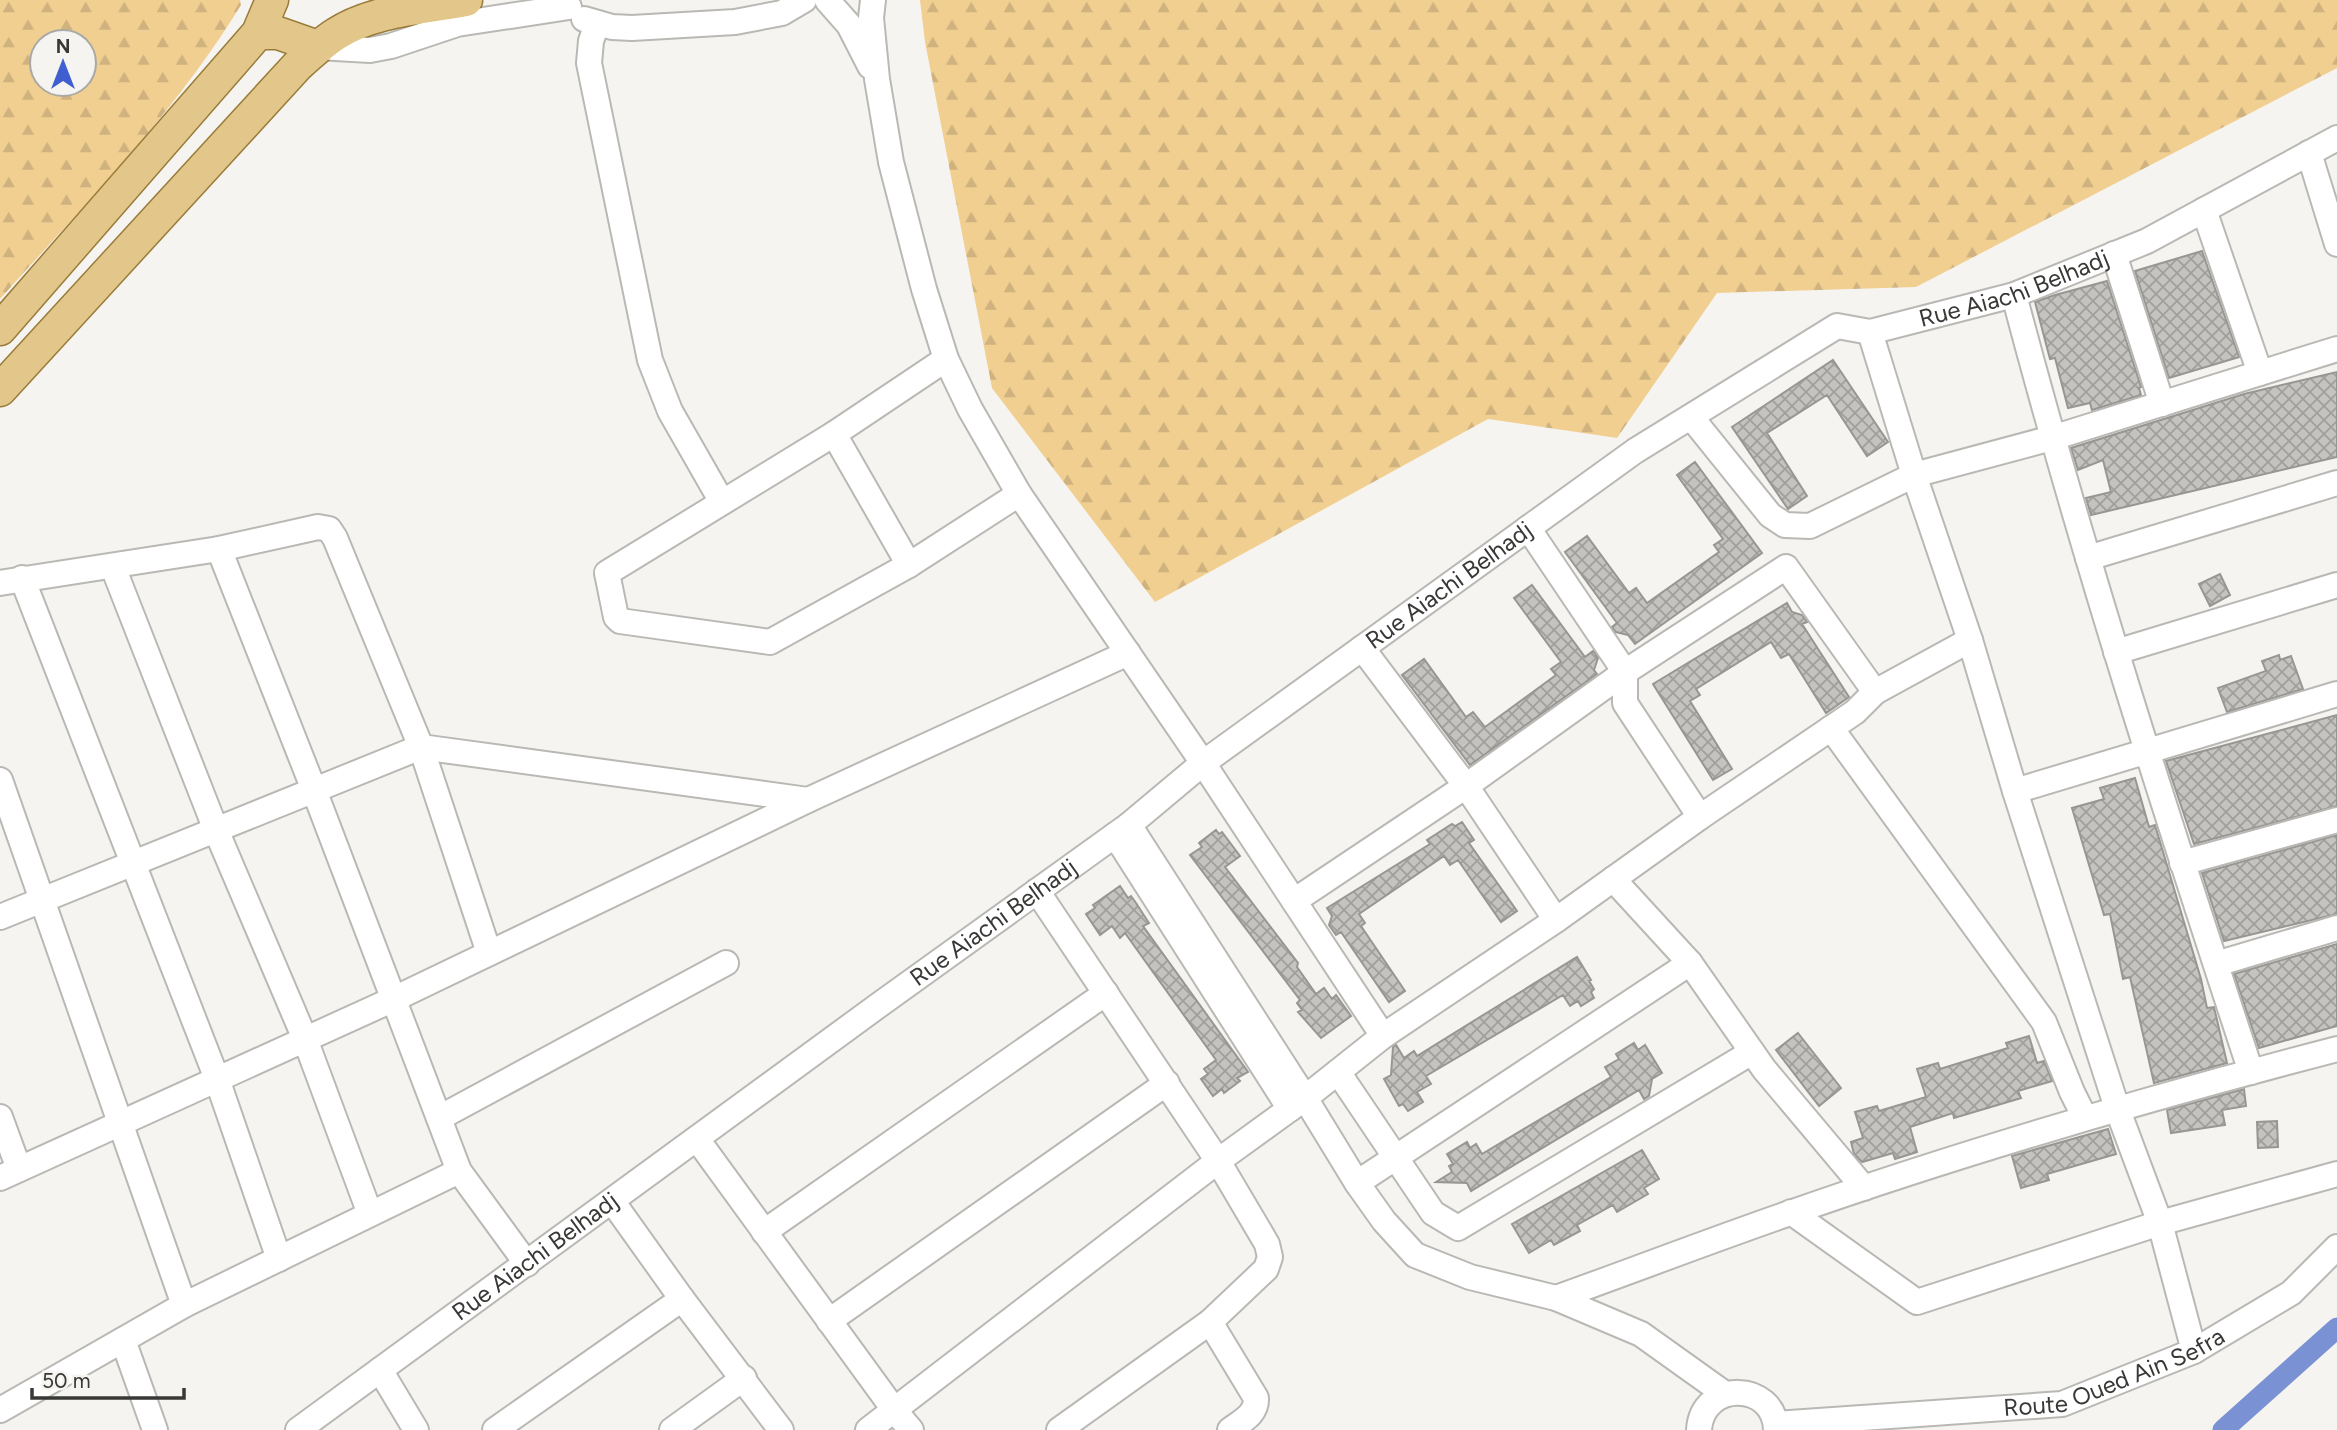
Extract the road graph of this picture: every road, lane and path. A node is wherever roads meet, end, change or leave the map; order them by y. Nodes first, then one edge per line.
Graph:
1 (272, 0) edge
2 (466, 0) edge
3 (804, 0) edge
4 (827, 0) edge
5 (873, 0) edge
6 (566, 4) edge
7 (597, 24) junction
8 (258, 33) junction
9 (318, 47) junction
10 (877, 79) junction
11 (2337, 138) edge
12 (2309, 153) junction
13 (2204, 210) junction
14 (2337, 244) edge
15 (2114, 254) junction
16 (2014, 295) junction
17 (0, 329) edge
18 (1870, 332) junction
19 (2337, 349) edge
20 (946, 359) junction
21 (2260, 373) junction
22 (0, 390) edge
23 (2162, 404) junction
24 (1691, 417) junction
25 (834, 434) junction
26 (2052, 439) junction
27 (1914, 475) junction
28 (2337, 483) edge
29 (1019, 494) junction
30 (722, 502) junction
31 (1528, 528) junction
32 (219, 549) junction
33 (2088, 558) junction
34 (909, 565) junction
35 (113, 566) junction
36 (11, 580) edge
37 (2337, 585) edge
38 (1970, 640) junction
39 (1362, 648) junction
40 (2116, 652) junction
41 (1128, 653) junction
42 (1625, 672) junction
43 (1875, 692) junction
44 (2337, 694) edge
45 (1831, 728) junction
46 (421, 747) junction
47 (2146, 752) junction
48 (1203, 764) junction
49 (0, 780) edge
50 (1466, 786) junction
51 (314, 790) junction
52 (2015, 791) junction
53 (808, 800) junction
54 (1700, 817) junction
55 (2337, 820) edge
56 (216, 830) junction
57 (1122, 830) junction
58 (2182, 863) junction
59 (132, 864) junction
60 (1613, 879) junction
61 (1037, 891) junction
62 (43, 900) junction
63 (1294, 901) junction
64 (0, 917) edge
65 (1556, 920) junction
66 (2337, 928) edge
67 (489, 953) junction
68 (726, 963) dead end
69 (1690, 963) junction
70 (2216, 964) junction
71 (1106, 993) junction
72 (394, 999) junction
73 (1383, 1036) junction
74 (306, 1039) junction
75 (2337, 1049) edge
76 (1752, 1052) junction
77 (1338, 1072) junction
78 (2251, 1072) junction
79 (217, 1079) junction
80 (1167, 1083) junction
81 (1298, 1103) junction
82 (2117, 1108) junction
83 (0, 1117) edge
84 (439, 1118) junction
85 (2085, 1118) junction
86 (121, 1123) junction
87 (697, 1139) junction
88 (1395, 1157) junction
89 (1217, 1161) junction
90 (459, 1171) junction
91 (9, 1174) edge
92 (2337, 1174) edge
93 (1357, 1183) junction
94 (1864, 1188) junction
95 (612, 1201) junction
96 (1791, 1212) junction
97 (370, 1214) junction
98 (2160, 1223) junction
99 (764, 1232) junction
100 (2337, 1247) edge
101 (279, 1259) junction
102 (527, 1264) junction
103 (1556, 1298) junction
104 (682, 1299) junction
105 (184, 1305) junction
106 (830, 1321) junction
107 (1210, 1322) junction
108 (123, 1340) junction
109 (2194, 1351) junction
110 (380, 1370) junction
111 (744, 1378) junction
112 (1725, 1394) junction
113 (0, 1410) edge
114 (895, 1411) junction
115 (1776, 1427) edge
116 (155, 1430) edge
117 (298, 1430) edge
118 (416, 1430) edge
119 (495, 1430) edge
120 (672, 1430) edge
121 (781, 1430) edge
122 (868, 1430) edge
123 (911, 1430) edge
124 (1059, 1430) edge
125 (1230, 1430) edge
126 (1699, 1430) edge

1 - 8 main road
2 - 9 main road
3 - 7 street
4 - 10 street
5 - 10 street
6 - 7 street
6 - 9 street
7 - 30 street
8 - 9 main road
8 - 17 main road
9 - 22 main road
10 - 20 street
11 - 12 street, Rue Aiachi Belhadj
12 - 13 street, Rue Aiachi Belhadj
12 - 14 street
13 - 15 street, Rue Aiachi Belhadj
13 - 21 street
15 - 16 street, Rue Aiachi Belhadj
15 - 23 street
16 - 18 street, Rue Aiachi Belhadj
16 - 26 street
18 - 24 street, Rue Aiachi Belhadj
18 - 27 street
19 - 21 street
20 - 25 street
20 - 29 street
21 - 23 street
23 - 26 street
24 - 27 street
24 - 31 street, Rue Aiachi Belhadj
25 - 30 street
25 - 34 street
26 - 27 street
26 - 33 street
27 - 38 street
28 - 33 street
29 - 34 street
29 - 41 street
30 - 34 street
31 - 39 street, Rue Aiachi Belhadj
31 - 42 street
32 - 35 street
32 - 46 street
32 - 51 street
33 - 40 street
35 - 36 street
35 - 56 street
36 - 59 street
37 - 40 street
38 - 43 street
38 - 52 street
39 - 48 street, Rue Aiachi Belhadj
39 - 50 street
40 - 47 street
41 - 48 street
41 - 53 street
42 - 43 street
42 - 50 street
42 - 54 street
43 - 45 street
44 - 47 street
45 - 54 street
45 - 85 street
46 - 51 street
46 - 53 street
46 - 67 street
47 - 52 street
47 - 58 street
48 - 57 street, Rue Aiachi Belhadj
48 - 63 street
49 - 62 street
50 - 63 street
50 - 65 street
51 - 56 street
51 - 72 street
52 - 82 street
53 - 67 street
54 - 60 street
55 - 58 street
56 - 59 street
56 - 74 street
57 - 61 street, Rue Aiachi Belhadj
57 - 81 street
58 - 70 street
59 - 62 street
59 - 79 street
60 - 65 street
60 - 69 street
61 - 71 street
61 - 87 street, Rue Aiachi Belhadj
62 - 64 street
62 - 86 street
63 - 73 street
65 - 73 street
66 - 70 street
67 - 72 street
68 - 84 street
69 - 76 street
69 - 88 street
70 - 78 street
71 - 80 street
71 - 99 street
72 - 74 street
72 - 84 street
73 - 77 street
74 - 79 street
74 - 97 street
75 - 78 street
76 - 88 street
76 - 94 street
77 - 81 street
77 - 88 street
78 - 82 street
79 - 86 street
79 - 101 street
80 - 89 street
80 - 106 street
81 - 89 street
81 - 93 street
82 - 85 street
82 - 98 street
83 - 91 street
84 - 90 street
85 - 94 street
86 - 91 street
86 - 105 street
87 - 95 street, Rue Aiachi Belhadj
87 - 99 street
88 - 93 street
89 - 107 street
89 - 114 street
90 - 97 street
90 - 102 street
92 - 98 street
93 - 103 street
94 - 96 street
95 - 102 street, Rue Aiachi Belhadj
95 - 104 street
96 - 98 street
96 - 103 street
97 - 101 street
98 - 109 street
99 - 106 street
100 - 109 street, Route Oued Ain Sefra
101 - 105 street
102 - 110 street, Rue Aiachi Belhadj
103 - 112 street
104 - 111 street
104 - 119 street
105 - 108 street
106 - 114 street
107 - 124 street
107 - 125 street
108 - 113 street
108 - 116 street
109 - 115 street, Route Oued Ain Sefra
110 - 117 street, Rue Aiachi Belhadj
110 - 118 street
111 - 120 street
111 - 121 street
112 - 115 street
112 - 126 street
114 - 122 street
114 - 123 street

